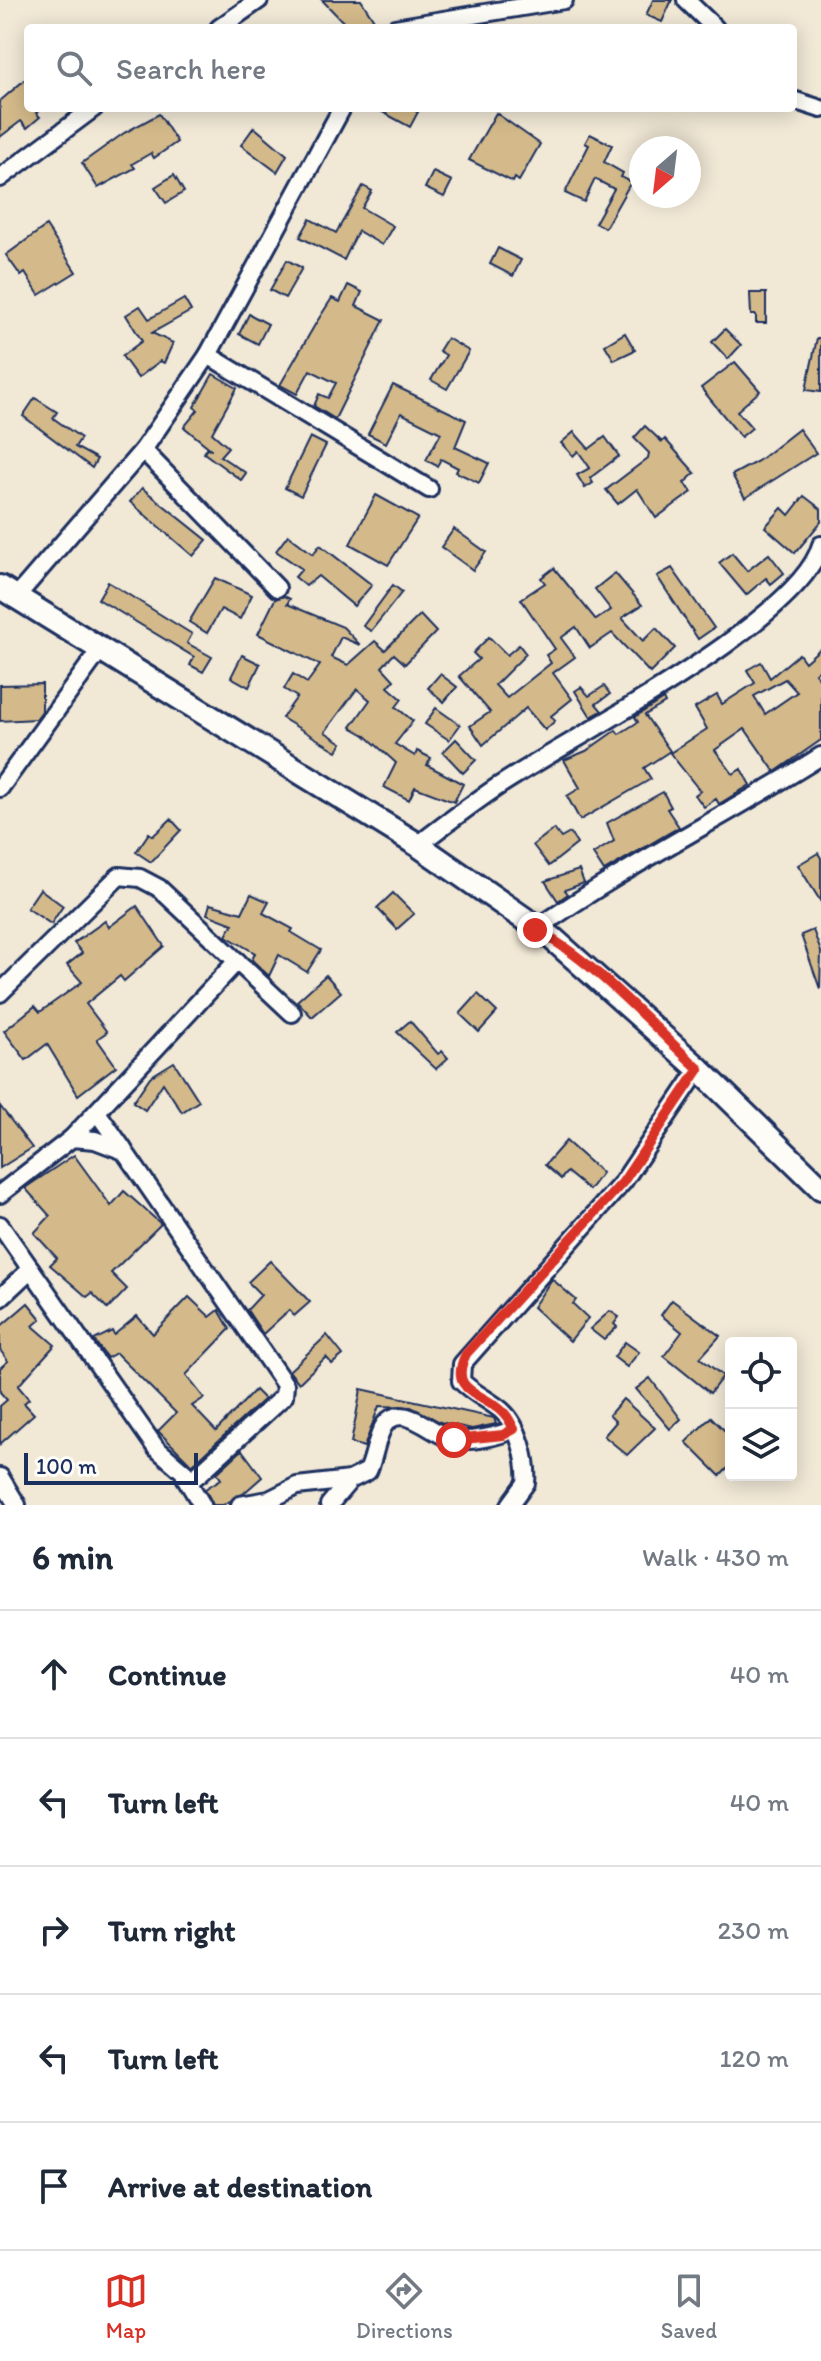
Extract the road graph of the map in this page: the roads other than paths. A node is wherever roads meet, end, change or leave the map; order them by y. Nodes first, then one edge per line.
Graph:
1 (259, 0) edge
2 (564, 0) edge
3 (686, 0) edge
4 (225, 24) edge
5 (419, 24) edge
6 (711, 24) edge
7 (797, 101) edge
8 (821, 109) edge
9 (89, 112) edge
10 (340, 112) edge
11 (0, 178) edge
12 (208, 355) junction
13 (143, 450) junction
14 (429, 489) dead end
15 (821, 545) edge
16 (277, 588) dead end
17 (8, 592) edge
18 (100, 650) junction
19 (821, 756) edge
20 (0, 788) edge
21 (418, 845) junction
22 (535, 930) junction
23 (237, 961) junction
24 (0, 993) edge
25 (292, 1013) dead end
26 (699, 1069) junction
27 (97, 1112) junction
28 (72, 1138) junction
29 (124, 1151) junction
30 (821, 1188) edge
31 (0, 1194) edge
32 (0, 1225) edge
33 (31, 1269) junction
34 (0, 1298) edge
35 (514, 1429) junction
36 (0, 1477) edge
37 (185, 1477) junction
38 (350, 1480) junction
39 (17, 1505) edge
40 (202, 1505) edge
41 (240, 1505) edge
42 (329, 1505) edge
43 (510, 1505) edge

1 - 4 street
2 - 5 street
3 - 6 street
7 - 8 street
9 - 11 street
10 - 12 street
12 - 13 street
12 - 14 street
13 - 16 street
13 - 17 street
15 - 21 street
17 - 18 main road
18 - 20 street
18 - 21 main road
19 - 22 street
21 - 22 main road
22 - 26 main road
23 - 24 street
23 - 25 street
23 - 27 street
26 - 30 main road
26 - 35 street
27 - 28 street
27 - 29 street
28 - 29 street
28 - 31 street
29 - 37 street
32 - 33 street
33 - 34 street
33 - 37 street
35 - 38 street
35 - 43 street
36 - 39 street
37 - 40 street
38 - 41 street
38 - 42 street

